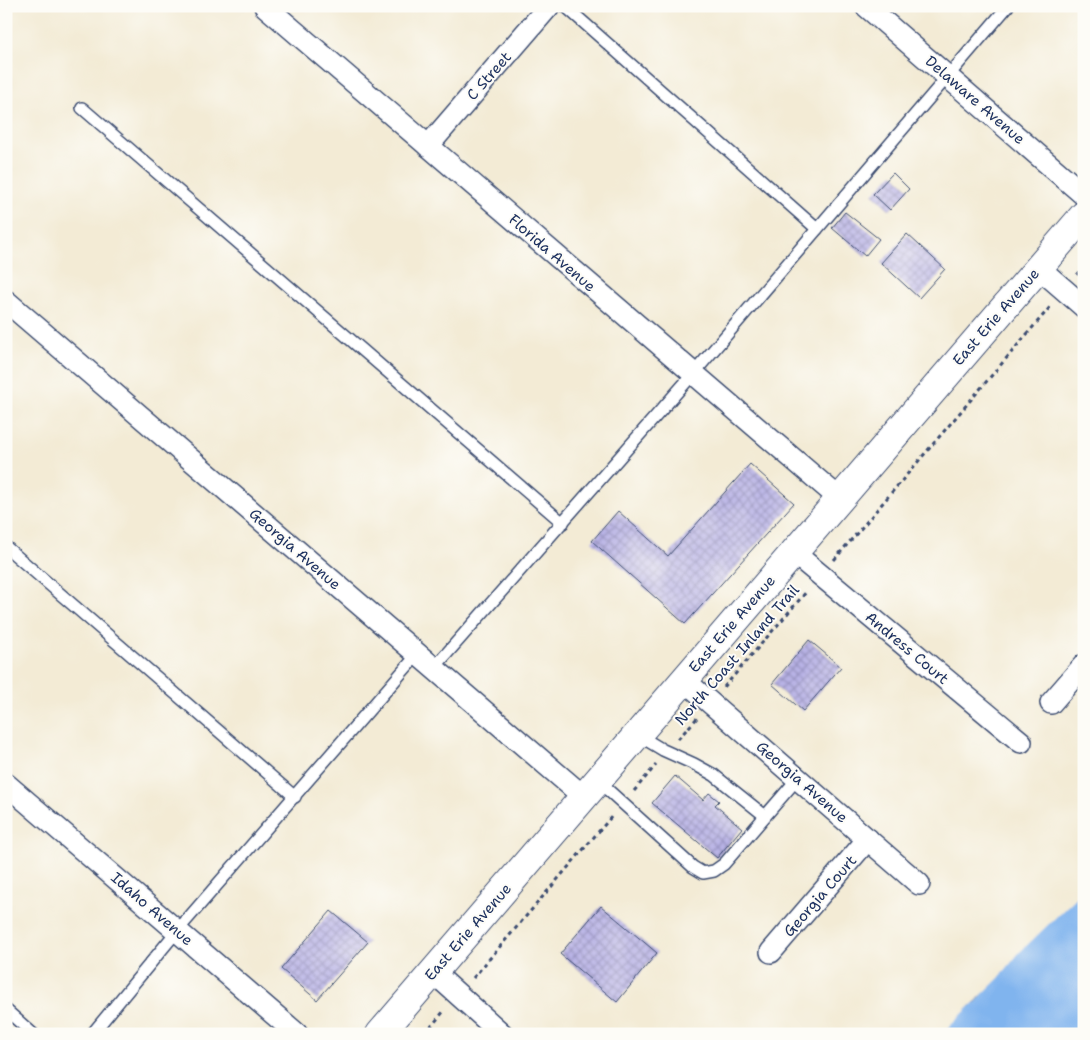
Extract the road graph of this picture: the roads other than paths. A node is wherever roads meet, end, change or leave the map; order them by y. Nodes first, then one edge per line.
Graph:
1 (265, 6) edge
2 (549, 6) edge
3 (565, 6) edge
4 (866, 6) edge
5 (1008, 6) edge
6 (948, 76) junction
7 (82, 108) dead end
8 (428, 146) junction
9 (1084, 195) edge
10 (1084, 215) edge
11 (817, 229) junction
12 (1038, 268) junction
13 (6, 301) edge
14 (1084, 307) edge
15 (693, 374) junction
16 (840, 499) junction
17 (563, 523) junction
18 (6, 547) edge
19 (794, 553) junction
20 (417, 655) junction
21 (1084, 665) edge
22 (434, 668) junction
23 (684, 680) junction
24 (1051, 703) dead end
25 (637, 734) junction
26 (1021, 742) dead end
27 (798, 778) junction
28 (6, 784) edge
29 (591, 789) junction
30 (295, 797) junction
31 (764, 815) junction
32 (868, 839) junction
33 (919, 884) dead end
34 (178, 931) junction
35 (771, 952) dead end
36 (433, 972) junction
37 (6, 1010) edge
38 (33, 1034) edge
39 (92, 1034) edge
40 (297, 1034) edge
41 (380, 1034) edge
42 (502, 1034) edge

1 - 8 street, Florida Avenue
2 - 8 street, C Street
3 - 11 lane
4 - 6 street, Delaware Avenue
5 - 6 lane
6 - 9 street, Delaware Avenue
6 - 11 lane
7 - 17 lane
8 - 15 street, Florida Avenue
10 - 12 main road, East Erie Avenue
11 - 15 lane
12 - 14 street
12 - 16 main road, East Erie Avenue
13 - 20 street, Georgia Avenue
15 - 16 street, Florida Avenue
15 - 17 lane
16 - 19 main road, East Erie Avenue
17 - 22 lane
18 - 30 lane
19 - 23 main road, East Erie Avenue
19 - 26 street, Andress Court
20 - 22 street, Georgia Avenue
20 - 30 lane
21 - 24 street
22 - 29 street, Georgia Avenue
23 - 25 main road, East Erie Avenue
23 - 27 street, Georgia Avenue
25 - 29 main road, East Erie Avenue
25 - 31 lane
27 - 31 lane
27 - 32 street, Georgia Avenue
28 - 34 street, Idaho Avenue
29 - 31 lane
29 - 36 main road, East Erie Avenue
30 - 34 lane
32 - 33 street, Georgia Avenue
32 - 35 street, Georgia Court
34 - 39 lane
34 - 40 street, Idaho Avenue
36 - 41 main road, East Erie Avenue
36 - 42 street
37 - 38 lane

